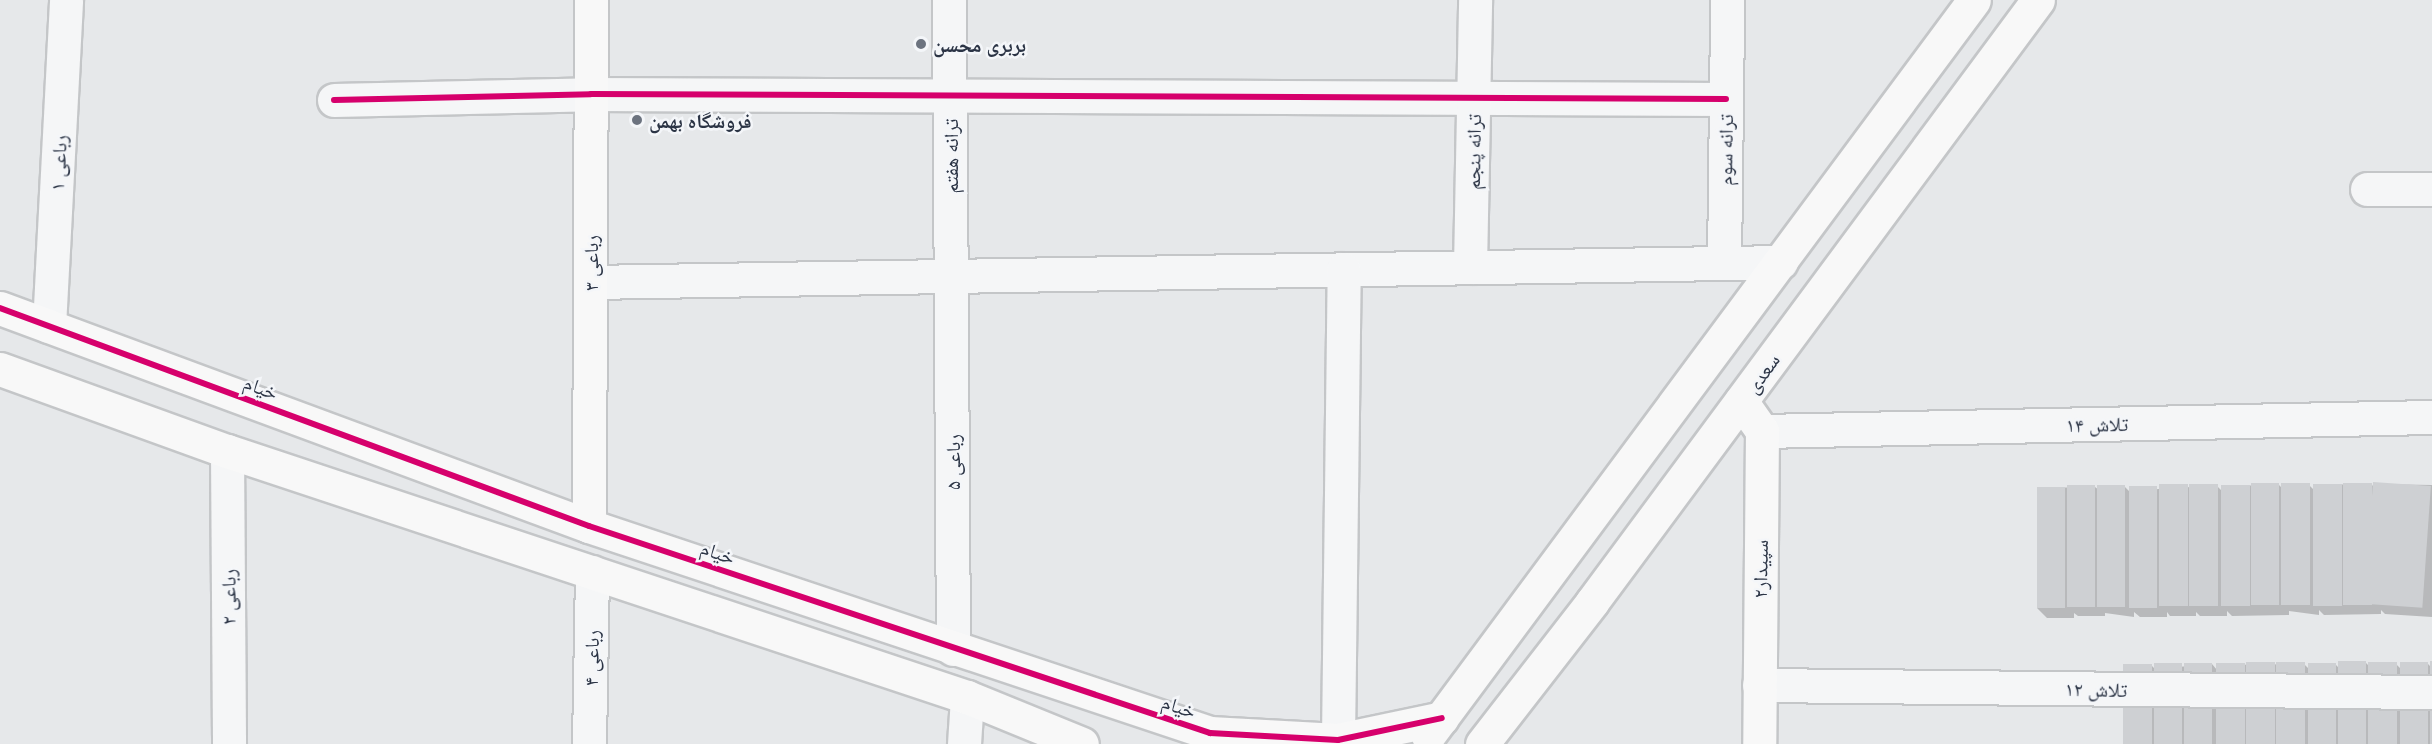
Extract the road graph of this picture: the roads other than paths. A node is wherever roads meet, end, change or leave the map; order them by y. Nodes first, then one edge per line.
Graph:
1 (66, 0) edge
2 (591, 0) edge
3 (949, 0) edge
4 (1475, 0) edge
5 (1727, 0) edge
6 (1974, 0) edge
7 (2038, 0) edge
8 (591, 94) junction
9 (950, 95) junction
10 (1474, 98) junction
11 (1726, 99) junction
12 (334, 100) dead end
13 (2367, 189) dead end
14 (2432, 189) edge
15 (1781, 262) junction
16 (1724, 263) junction
17 (1470, 267) junction
18 (1344, 269) junction
19 (951, 276) junction
20 (590, 282) junction
21 (0, 308) edge
22 (49, 326) junction
23 (0, 369) edge
24 (1741, 401) junction
25 (2432, 417) edge
26 (1761, 431) junction
27 (227, 451) junction
28 (589, 526) junction
29 (592, 572) junction
30 (953, 649) junction
31 (1759, 686) junction
32 (2432, 692) edge
33 (966, 697) junction
34 (1442, 718) junction
35 (1204, 737) edge
36 (1338, 740) junction
37 (1262, 742) edge
38 (229, 744) edge
39 (589, 744) edge
40 (964, 744) edge
41 (1082, 744) edge
42 (1422, 744) edge
43 (1482, 744) edge
44 (1759, 744) edge

1 - 22 street, رباعی ۱
2 - 8 street, رباعی ۳
3 - 9 street, ترانه هفتم
4 - 10 street, ترانه پنجم
5 - 11 street, ترانه سوم
6 - 15 street
7 - 24 street, سعدی
8 - 9 street
8 - 12 street
8 - 20 street, رباعی ۳
9 - 10 street
9 - 19 street, ترانه هفتم
10 - 11 street
10 - 17 street, ترانه پنجم
11 - 16 street, ترانه سوم
13 - 14 street
15 - 16 street
15 - 34 street
16 - 17 street
17 - 18 street
18 - 19 street
18 - 36 street
19 - 20 street
19 - 30 street, رباعی ۵
20 - 28 street, رباعی ۳
21 - 22 street, خیام
22 - 28 street, خیام
23 - 27 street
24 - 26 street
24 - 43 street, سعدی
25 - 26 street, تلاش ۱۴
26 - 31 street, سپیدار۲
27 - 29 street
27 - 38 street, رباعی ۲
28 - 30 street, خیام
29 - 33 street
29 - 39 street, رباعی ۴
30 - 35 street, خیام
31 - 32 street, تلاش ۱۲
31 - 44 street, سپیدار۲
33 - 40 street
33 - 41 street
34 - 36 street, خیام
34 - 42 street
35 - 37 street, خیام
36 - 37 street, خیام

